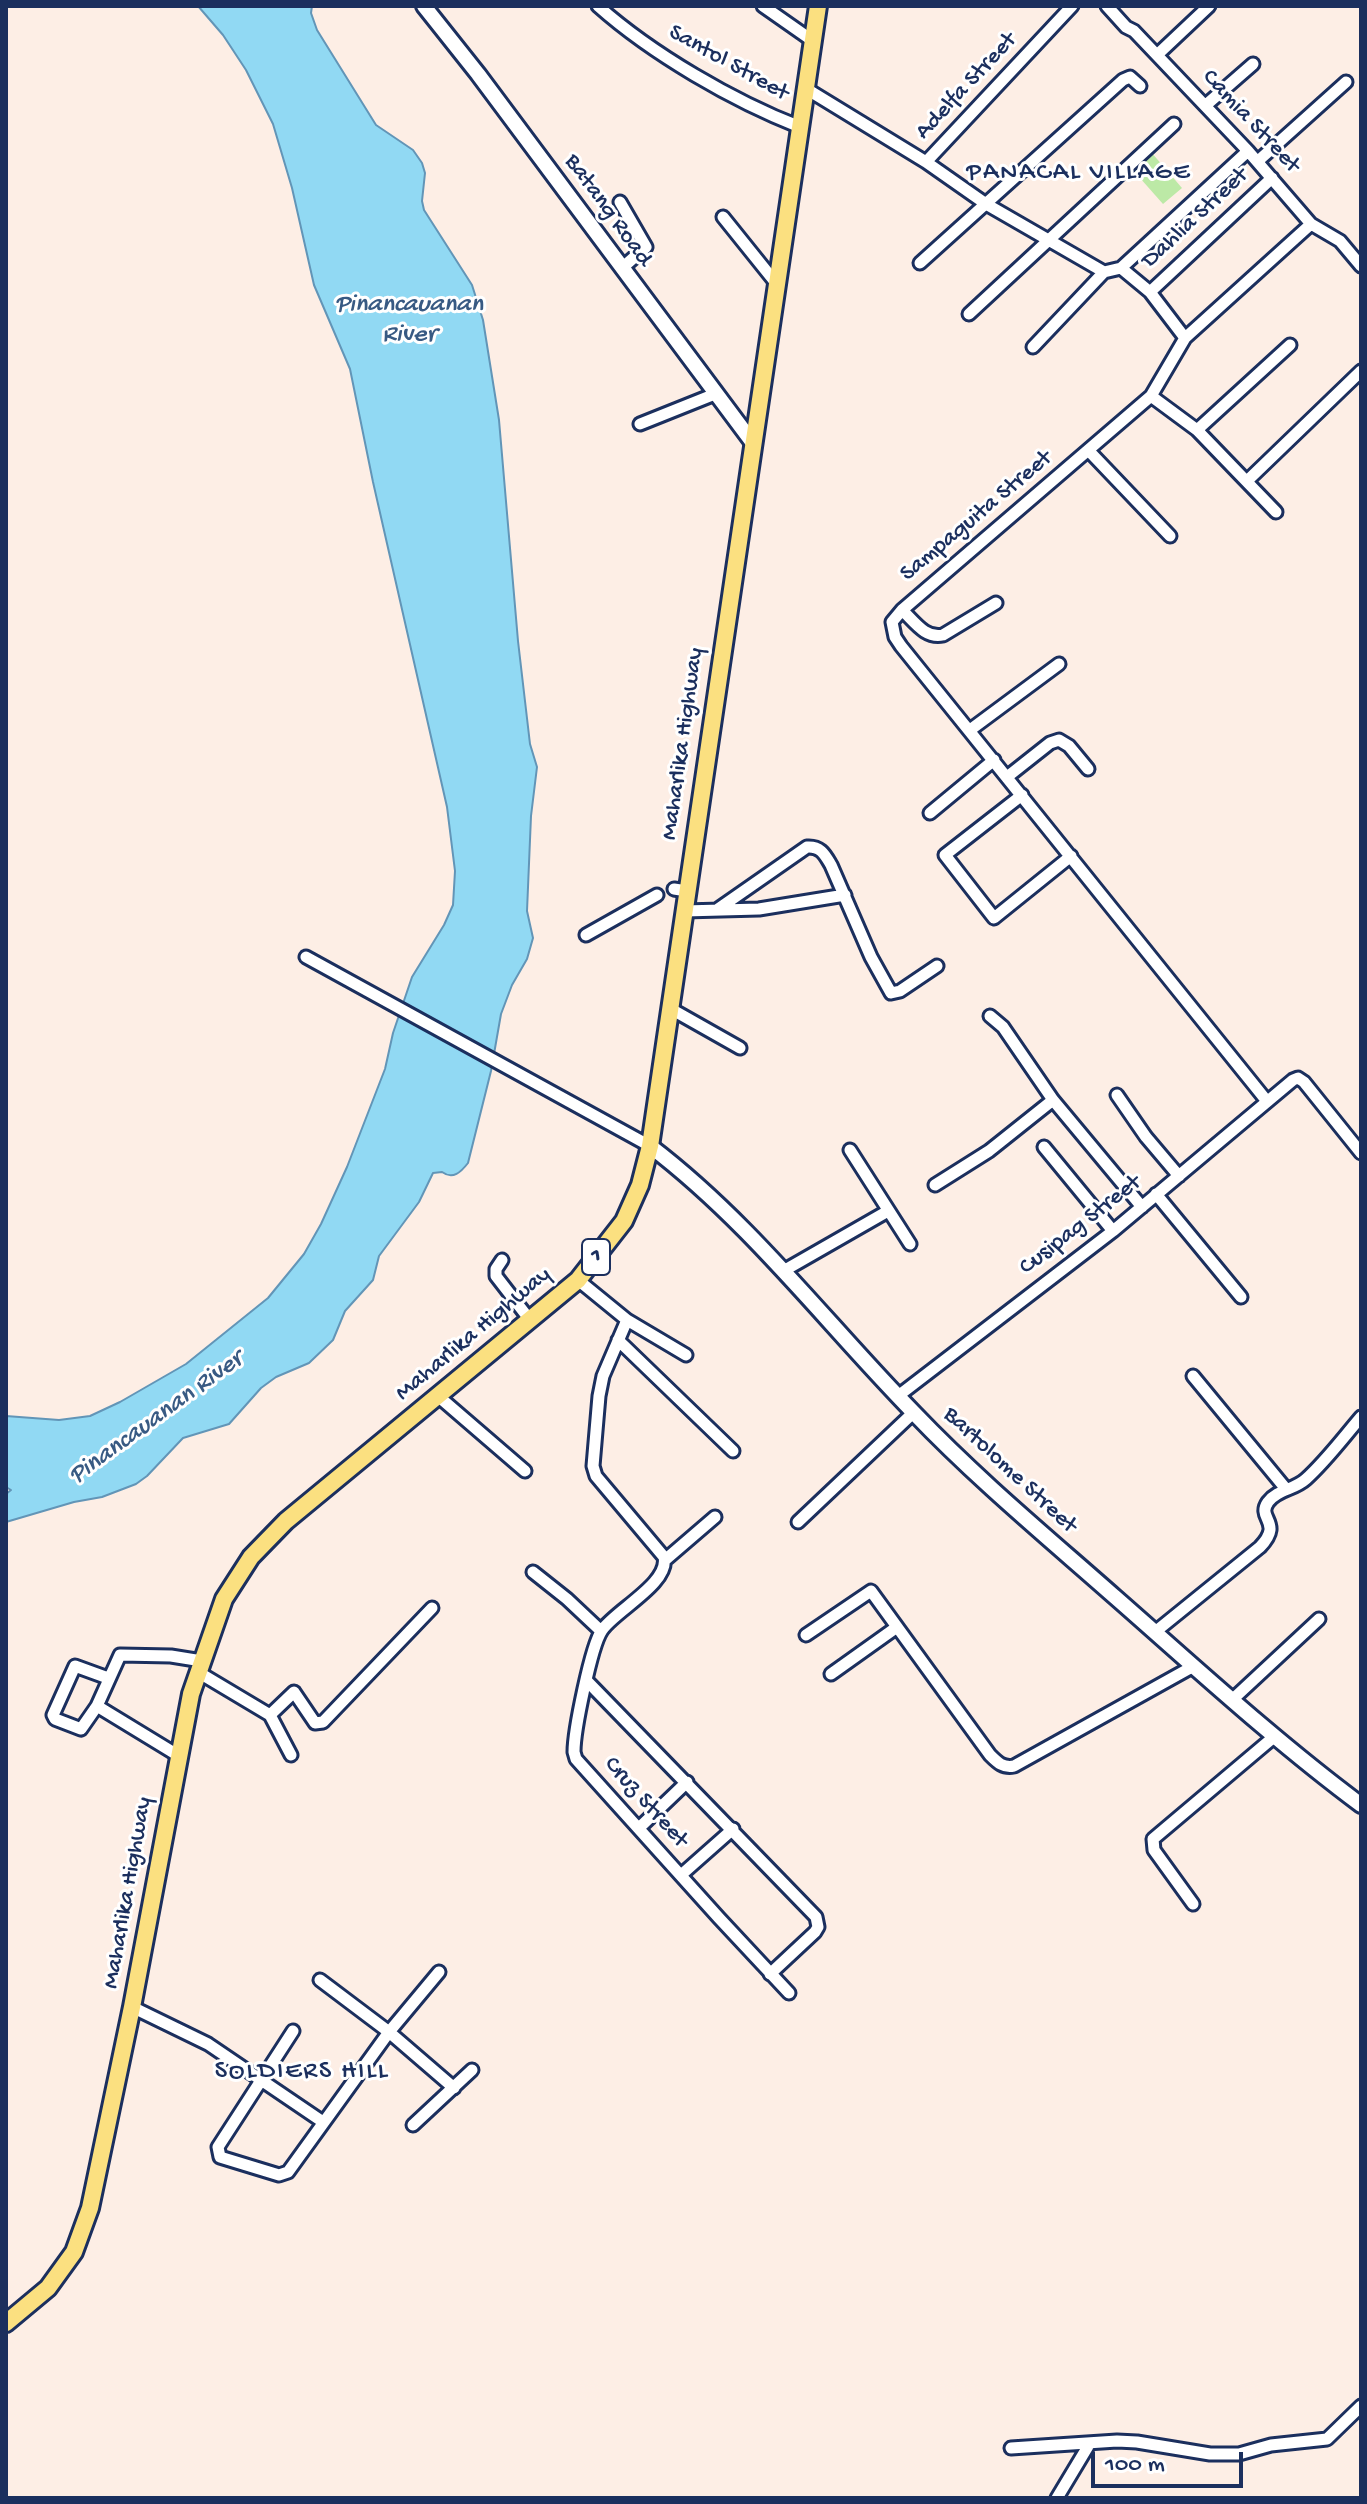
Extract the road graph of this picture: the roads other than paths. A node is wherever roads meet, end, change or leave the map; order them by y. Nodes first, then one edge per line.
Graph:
1 (424, 6) edge
2 (598, 6) edge
3 (763, 6) edge
4 (818, 6) edge
5 (1072, 6) edge
6 (1107, 6) edge
7 (1209, 6) edge
8 (813, 41) junction
9 (1157, 55) junction
10 (1253, 64) dead end
11 (1346, 82) dead end
12 (1140, 86) dead end
13 (805, 88) junction
14 (1206, 105) junction
15 (1174, 124) dead end
16 (800, 127) junction
17 (1248, 151) junction
18 (1258, 161) junction
19 (926, 162) junction
20 (1272, 178) junction
21 (620, 202) dead end
22 (986, 204) junction
23 (723, 217) dead end
24 (1311, 224) junction
25 (1047, 240) junction
26 (920, 263) dead end
27 (1361, 266) edge
28 (622, 268) junction
29 (1121, 268) junction
30 (1104, 272) junction
31 (776, 283) junction
32 (1150, 292) junction
33 (969, 314) dead end
34 (1185, 338) junction
35 (1290, 345) dead end
36 (1033, 347) dead end
37 (1361, 371) edge
38 (715, 394) junction
39 (1151, 396) junction
40 (640, 424) dead end
41 (1197, 430) junction
42 (753, 443) junction
43 (1089, 451) junction
44 (1247, 481) junction
45 (1276, 512) dead end
46 (1170, 536) dead end
47 (996, 603) dead end
48 (902, 610) junction
49 (1059, 664) dead end
50 (970, 730) junction
51 (994, 760) junction
52 (1088, 769) dead end
53 (1007, 777) junction
54 (1022, 795) junction
55 (930, 813) dead end
56 (1071, 856) junction
57 (657, 895) dead end
58 (845, 895) junction
59 (718, 909) junction
60 (684, 911) junction
61 (586, 935) dead end
62 (306, 957) dead end
63 (937, 966) dead end
64 (671, 1009) junction
65 (990, 1016) dead end
66 (740, 1048) dead end
67 (1117, 1095) dead end
68 (1053, 1100) junction
69 (1266, 1100) junction
70 (650, 1146) junction
71 (1044, 1147) dead end
72 (850, 1150) dead end
73 (1361, 1153) edge
74 (1179, 1176) junction
75 (935, 1185) dead end
76 (1156, 1194) junction
77 (1142, 1207) junction
78 (888, 1211) junction
79 (1113, 1231) junction
80 (910, 1244) dead end
81 (502, 1260) dead end
82 (785, 1270) junction
83 (578, 1280) junction
84 (1241, 1297) dead end
85 (530, 1320) junction
86 (627, 1320) junction
87 (618, 1340) junction
88 (686, 1355) dead end
89 (1193, 1376) dead end
90 (438, 1396) junction
91 (898, 1396) junction
92 (913, 1413) junction
93 (1361, 1417) edge
94 (733, 1451) dead end
95 (525, 1471) dead end
96 (1286, 1489) junction
97 (715, 1517) dead end
98 (798, 1522) dead end
99 (665, 1560) junction
100 (533, 1572) dead end
101 (432, 1608) dead end
102 (1319, 1619) dead end
103 (897, 1627) junction
104 (601, 1631) junction
105 (1155, 1632) junction
106 (806, 1635) dead end
107 (200, 1666) junction
108 (1192, 1667) junction
109 (831, 1674) dead end
110 (108, 1678) junction
111 (586, 1680) junction
112 (1233, 1699) junction
113 (97, 1706) junction
114 (270, 1715) junction
115 (1275, 1736) junction
116 (291, 1755) dead end
117 (179, 1756) junction
118 (687, 1782) junction
119 (1361, 1805) edge
120 (639, 1828) junction
121 (733, 1829) junction
122 (681, 1875) junction
123 (1193, 1904) dead end
124 (439, 1972) dead end
125 (770, 1974) junction
126 (320, 1980) dead end
127 (789, 1993) dead end
128 (132, 2007) junction
129 (293, 2031) dead end
130 (389, 2032) junction
131 (472, 2070) dead end
132 (260, 2078) junction
133 (454, 2088) junction
134 (323, 2122) junction
135 (413, 2125) dead end
136 (6, 2323) edge
137 (1361, 2406) edge
138 (1090, 2443) junction
139 (1011, 2448) dead end
140 (1057, 2498) edge

1 - 28 street, Batang Road
2 - 16 street, Santol Street
3 - 8 street
4 - 8 main road, Maharlika Highway / 1
5 - 19 street, Adelfa Street
6 - 9 street, Camia Street
7 - 9 street
8 - 13 main road, Maharlika Highway / 1
9 - 14 street, Camia Street
10 - 14 street
11 - 18 street
12 - 22 street
13 - 16 main road, Maharlika Highway / 1
13 - 19 street
14 - 17 street, Camia Street
15 - 25 street
16 - 31 main road, Maharlika Highway / 1
17 - 18 street, Camia Street
17 - 29 street
18 - 20 street, Camia Street
19 - 22 street
20 - 24 street, Camia Street
20 - 32 street, Dahlia Street
21 - 28 street
22 - 25 street
22 - 26 street
23 - 31 street
24 - 27 street, Camia Street
24 - 34 street, Sampaguita Street
25 - 30 street
25 - 33 street
28 - 38 street, Batang Road
29 - 30 street
29 - 32 street
30 - 36 street
31 - 42 main road, Maharlika Highway / 1
32 - 34 street
34 - 39 street, Sampaguita Street
35 - 41 street
37 - 44 street
38 - 40 street
38 - 42 street, Batang Road
39 - 41 street
39 - 43 street, Sampaguita Street
41 - 44 street
42 - 60 main road, Maharlika Highway / 1
43 - 46 street
43 - 48 street, Sampaguita Street
44 - 45 street
47 - 48 street
48 - 50 street, Sampaguita Street
49 - 50 street
50 - 51 street, Sampaguita Street
51 - 53 street, Sampaguita Street
51 - 55 street
52 - 53 street
53 - 54 street, Sampaguita Street
54 - 56 street, Sampaguita Street
54 - 56 street
56 - 69 street, Sampaguita Street
57 - 61 street
58 - 59 street
58 - 59 street
58 - 63 street
59 - 60 street
60 - 64 main road, Maharlika Highway / 1
62 - 70 street
64 - 66 street
64 - 70 main road, Maharlika Highway / 1
65 - 68 street
67 - 74 street
68 - 75 street
68 - 77 street
69 - 73 street, Cusipag Street
69 - 74 street, Cusipag Street
70 - 82 street, Bartolome Street
70 - 83 main road, Maharlika Highway / 1
71 - 79 street
72 - 78 street
74 - 76 street, Cusipag Street
76 - 77 street, Cusipag Street
76 - 84 street
77 - 79 street, Cusipag Street
78 - 80 street
78 - 82 street
79 - 91 street, Cusipag Street
81 - 85 street
82 - 91 street, Bartolome Street
83 - 85 main road, Maharlika Highway / 1
83 - 86 street
85 - 90 main road, Maharlika Highway / 1
86 - 87 street
86 - 88 street
87 - 94 street
87 - 99 street
89 - 96 street
90 - 95 street
90 - 107 main road, Maharlika Highway / 1
91 - 92 street, Bartolome Street
92 - 98 street
92 - 105 street, Bartolome Street
93 - 96 street
96 - 105 street
97 - 99 street, Cruz Street
99 - 104 street, Cruz Street
100 - 104 street
101 - 114 street
102 - 112 street
103 - 106 street
103 - 108 street
103 - 109 street
104 - 111 street, Cruz Street
105 - 108 street, Bartolome Street
107 - 110 street
107 - 114 street
107 - 117 main road, Maharlika Highway / 1
108 - 112 street, Bartolome Street
110 - 113 street
110 - 113 street
111 - 118 street
111 - 120 street, Cruz Street
112 - 115 street, Bartolome Street
113 - 117 street
114 - 116 street
115 - 119 street, Bartolome Street
115 - 123 street
117 - 128 main road, Maharlika Highway / 1
118 - 120 street
118 - 121 street
120 - 122 street, Cruz Street
121 - 122 street
121 - 125 street
122 - 125 street, Cruz Street
124 - 130 street
125 - 127 street, Cruz Street
126 - 130 street
128 - 132 street
128 - 136 main road, Maharlika Highway / 1
129 - 132 street
130 - 133 street
130 - 134 street
131 - 133 street
132 - 134 street
132 - 134 street
133 - 135 street
137 - 138 street
138 - 139 street
138 - 140 street

